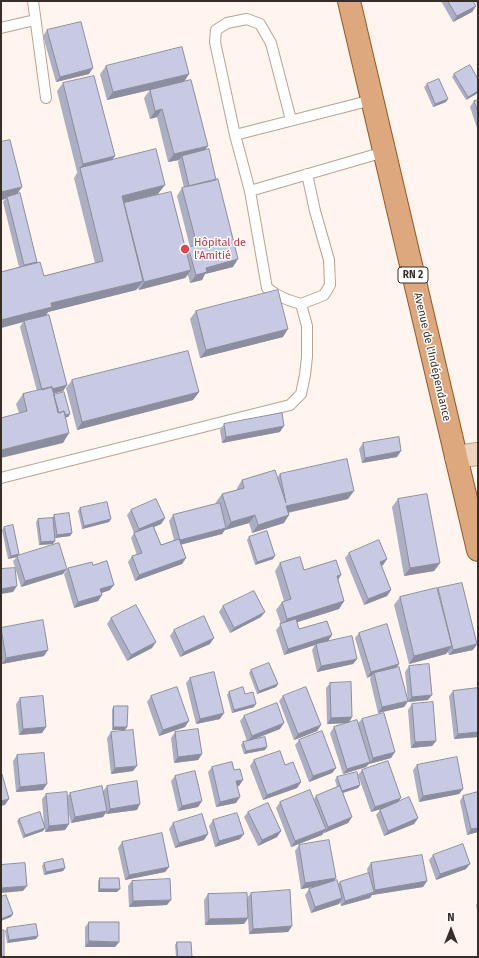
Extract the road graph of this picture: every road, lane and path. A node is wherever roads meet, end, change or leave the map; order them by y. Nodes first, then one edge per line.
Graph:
1 (33, 1) edge
2 (349, 1) edge
3 (35, 20) junction
4 (1, 28) edge
5 (46, 98) dead end
6 (372, 100) junction
7 (291, 120) junction
8 (235, 135) junction
9 (384, 152) junction
10 (307, 174) junction
11 (250, 191) junction
12 (301, 304) junction
13 (478, 454) edge
14 (456, 457) junction
15 (1, 478) edge
16 (478, 550) edge

1 - 3 lane
2 - 6 main road, Avenue de l'Indépendance / RN 2
3 - 4 lane
3 - 5 lane
6 - 7 lane
6 - 9 main road, Avenue de l'Indépendance / RN 2
7 - 8 lane
7 - 8 lane
8 - 11 lane
9 - 10 lane
9 - 14 main road, Avenue de l'Indépendance / RN 2
10 - 11 lane
10 - 12 lane
11 - 12 lane
12 - 15 lane
13 - 14 street
14 - 16 main road, Avenue de l'Indépendance / RN 2

